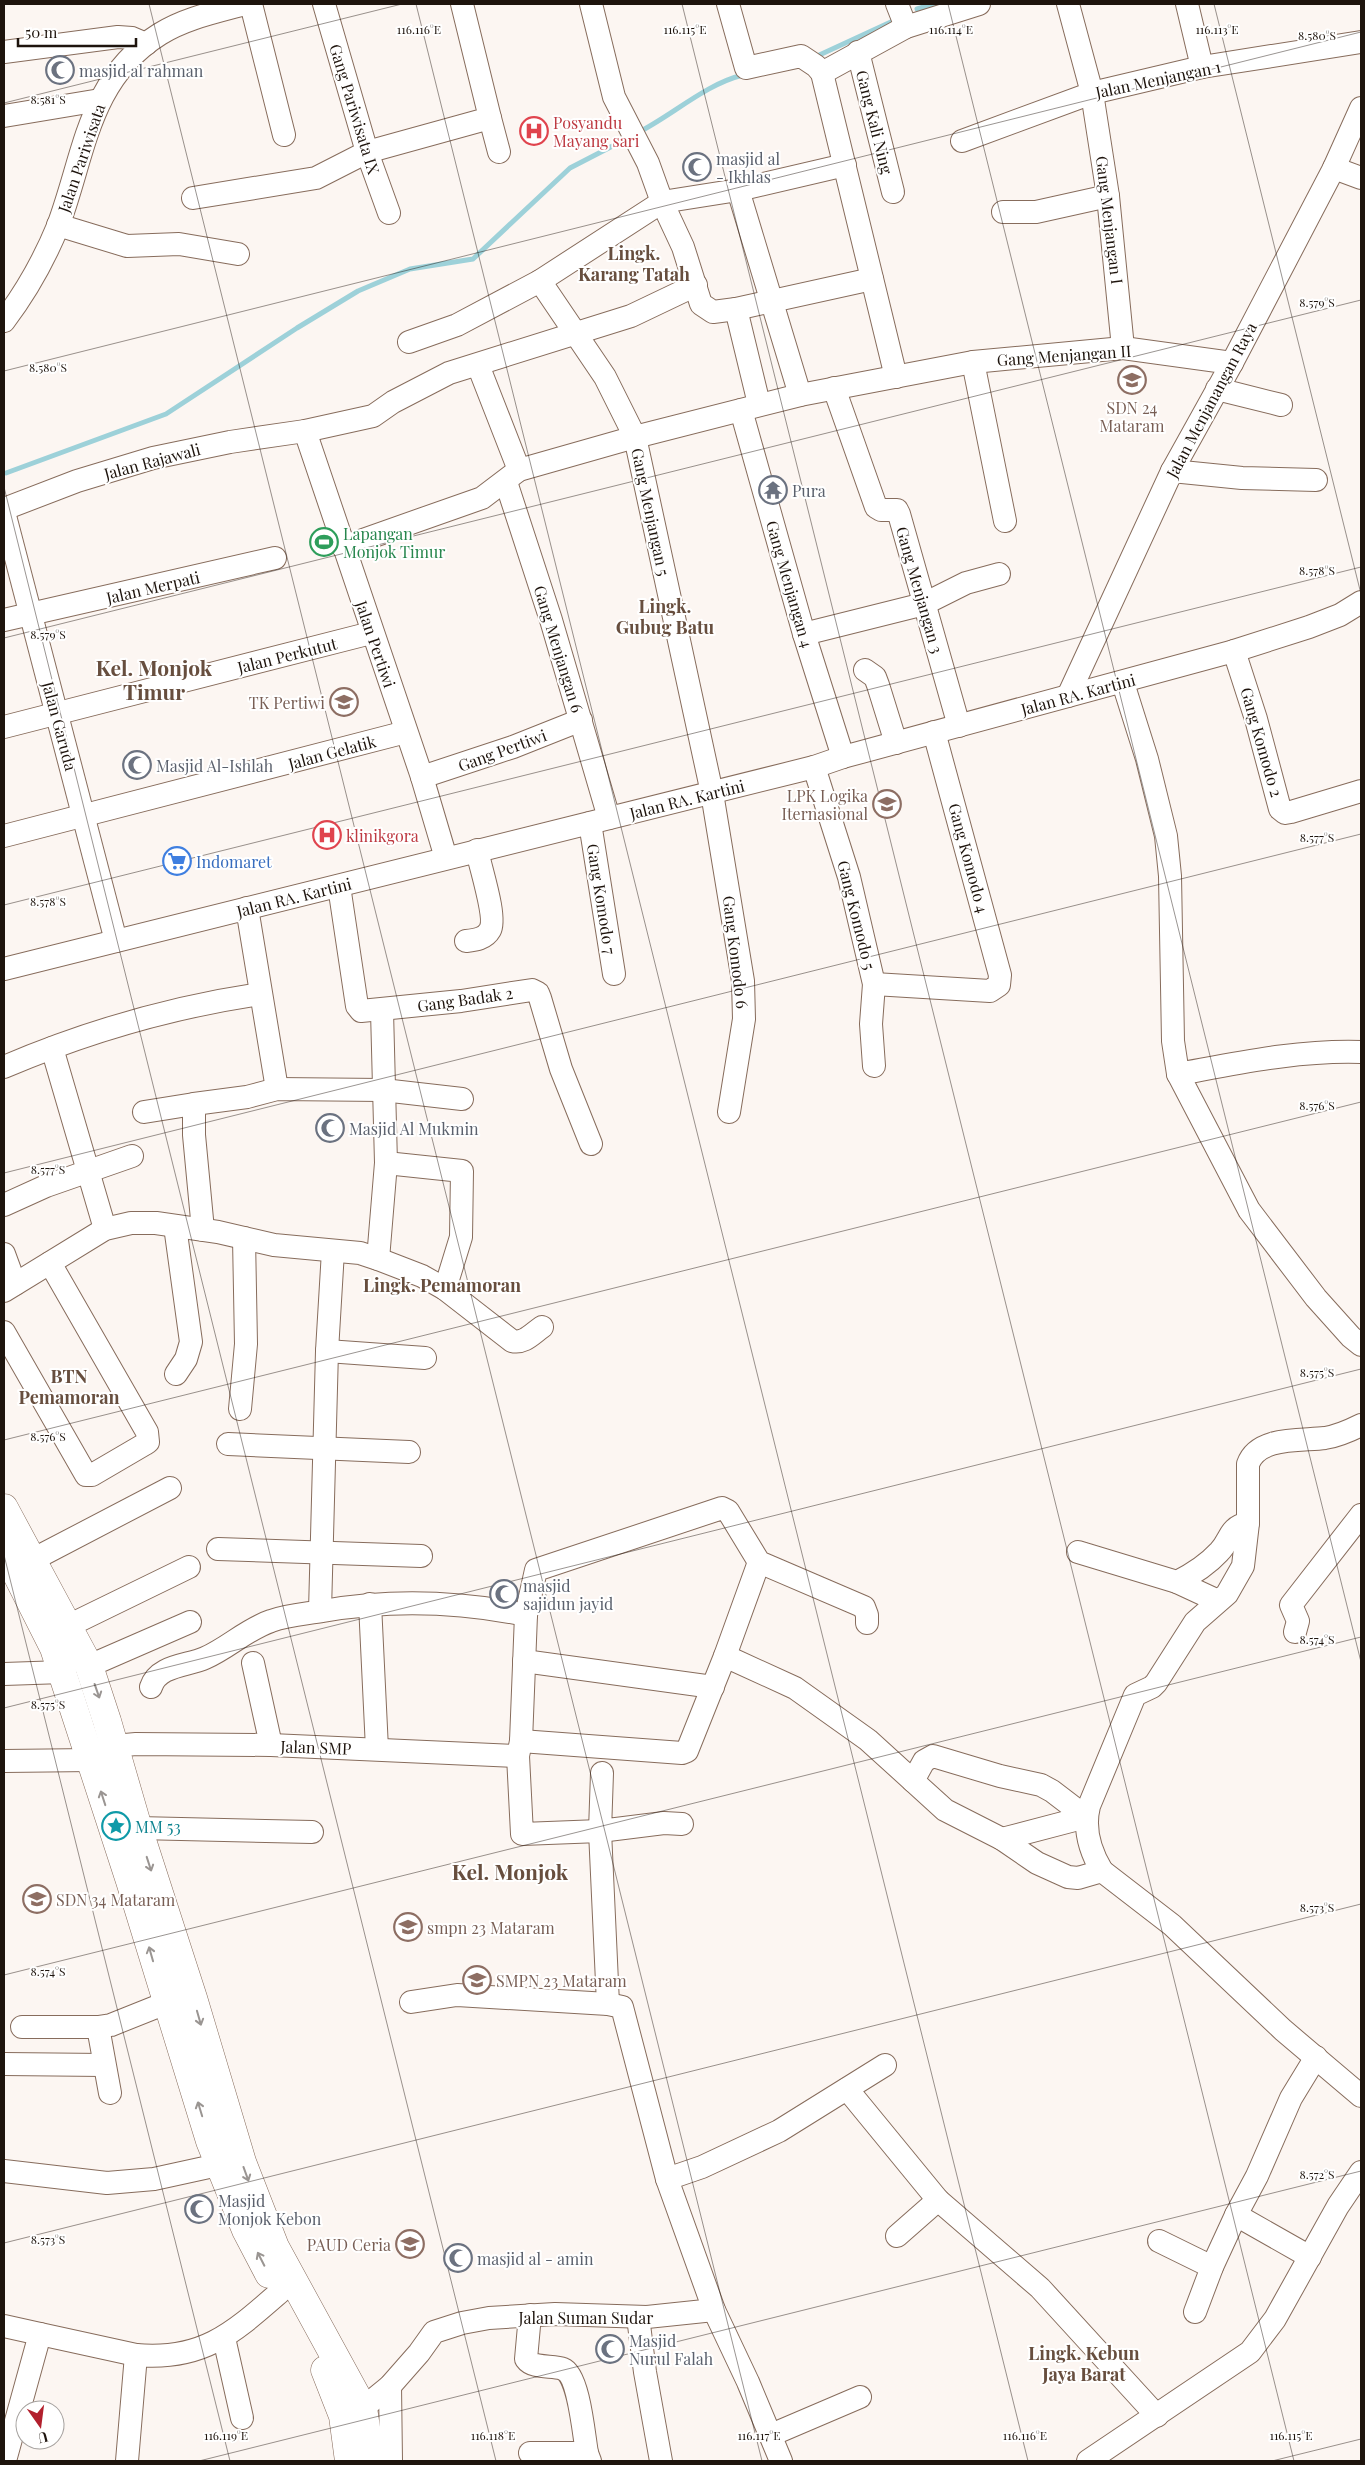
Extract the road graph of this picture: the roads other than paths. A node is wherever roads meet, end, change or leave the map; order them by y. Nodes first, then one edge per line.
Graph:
1 (245, 4) edge
2 (251, 4) edge
3 (324, 4) edge
4 (462, 4) edge
5 (591, 4) edge
6 (728, 4) edge
7 (896, 4) edge
8 (979, 4) edge
9 (1068, 4) edge
10 (1187, 4) edge
11 (906, 27) junction
12 (1361, 42) edge
13 (146, 44) junction
14 (4, 52) edge
15 (858, 52) junction
16 (814, 65) junction
17 (1202, 67) junction
18 (1092, 93) junction
19 (100, 100) junction
20 (1361, 108) edge
21 (4, 116) edge
22 (490, 118) junction
23 (284, 134) dead end
24 (962, 141) dead end
25 (366, 152) junction
26 (499, 152) dead end
27 (845, 165) junction
28 (1334, 168) junction
29 (1361, 178) edge
30 (738, 190) junction
31 (893, 192) dead end
32 (1108, 196) junction
33 (193, 198) dead end
34 (662, 202) junction
35 (1003, 212) dead end
36 (390, 213) dead end
37 (58, 225) junction
38 (238, 254) dead end
39 (872, 279) junction
40 (540, 281) junction
41 (696, 286) junction
42 (773, 300) junction
43 (736, 309) junction
44 (4, 321) edge
45 (573, 334) junction
46 (409, 342) dead end
47 (1123, 348) junction
48 (972, 362) junction
49 (1232, 363) junction
50 (478, 365) junction
51 (896, 377) junction
52 (834, 388) junction
53 (1217, 389) junction
54 (800, 395) junction
55 (1281, 405) dead end
56 (750, 407) junction
57 (305, 431) junction
58 (635, 437) junction
59 (1172, 471) junction
60 (512, 476) junction
61 (1316, 480) dead end
62 (4, 515) edge
63 (1005, 521) dead end
64 (343, 547) junction
65 (275, 558) dead end
66 (1000, 574) dead end
67 (1361, 602) edge
68 (924, 604) junction
69 (31, 615) junction
70 (4, 620) edge
71 (371, 633) junction
72 (804, 634) junction
73 (1234, 651) junction
74 (865, 670) dead end
75 (1123, 683) junction
76 (1068, 696) junction
77 (57, 714) junction
78 (581, 720) junction
79 (959, 726) junction
80 (4, 727) edge
81 (406, 732) junction
82 (934, 732) junction
83 (896, 743) junction
84 (843, 757) junction
85 (814, 767) junction
86 (422, 777) junction
87 (1361, 791) edge
88 (712, 792) junction
89 (84, 817) junction
90 (599, 820) junction
91 (4, 836) edge
92 (477, 850) junction
93 (446, 858) junction
94 (339, 886) junction
95 (247, 908) junction
96 (116, 941) junction
97 (466, 941) dead end
98 (4, 969) edge
99 (614, 974) dead end
100 (874, 984) junction
101 (260, 994) junction
102 (382, 1011) junction
103 (52, 1048) junction
104 (1361, 1052) edge
105 (874, 1066) dead end
106 (4, 1067) edge
107 (1178, 1074) junction
108 (276, 1089) junction
109 (383, 1090) junction
110 (462, 1099) dead end
111 (194, 1104) junction
112 (144, 1112) dead end
113 (729, 1112) dead end
114 (591, 1144) dead end
115 (132, 1156) dead end
116 (386, 1163) junction
117 (87, 1170) junction
118 (4, 1205) edge
119 (176, 1226) junction
120 (105, 1229) junction
121 (203, 1230) junction
122 (244, 1238) junction
123 (333, 1251) junction
124 (4, 1254) edge
125 (378, 1259) junction
126 (50, 1263) junction
127 (10, 1287) edge
128 (445, 1290) junction
129 (542, 1327) dead end
130 (4, 1332) edge
131 (1361, 1345) edge
132 (327, 1351) junction
133 (425, 1358) dead end
134 (176, 1374) dead end
135 (240, 1409) dead end
136 (1361, 1426) edge
137 (228, 1444) dead end
138 (324, 1449) junction
139 (409, 1452) dead end
140 (170, 1488) dead end
141 (4, 1508) edge
142 (1361, 1515) edge
143 (1248, 1523) junction
144 (4, 1549) edge
145 (218, 1549) dead end
146 (1078, 1552) dead end
147 (321, 1554) junction
148 (421, 1556) dead end
149 (32, 1560) junction
150 (759, 1562) junction
151 (189, 1567) dead end
152 (1177, 1582) junction
153 (42, 1599) junction
154 (1218, 1601) junction
155 (370, 1604) junction
156 (320, 1611) junction
157 (526, 1615) junction
158 (190, 1622) dead end
159 (867, 1623) dead end
160 (68, 1626) junction
161 (1295, 1632) dead end
162 (725, 1656) junction
163 (524, 1661) junction
164 (253, 1663) dead end
165 (76, 1669) junction
166 (4, 1674) edge
167 (713, 1686) junction
168 (152, 1687) dead end
169 (114, 1746) junction
170 (271, 1746) junction
171 (378, 1749) junction
172 (520, 1749) junction
173 (90, 1760) junction
174 (4, 1761) edge
175 (602, 1773) dead end
176 (916, 1777) junction
177 (1086, 1817) junction
178 (682, 1824) dead end
179 (138, 1828) junction
180 (600, 1831) junction
181 (312, 1832) dead end
182 (1002, 1839) junction
183 (1102, 1871) junction
184 (411, 2002) dead end
185 (166, 2003) junction
186 (608, 2004) junction
187 (22, 2027) dead end
188 (98, 2027) junction
189 (197, 2056) junction
190 (1316, 2057) junction
191 (4, 2064) edge
192 (104, 2065) junction
193 (885, 2065) dead end
194 (847, 2089) junction
195 (110, 2093) dead end
196 (1361, 2096) edge
197 (218, 2165) junction
198 (4, 2171) edge
199 (1361, 2172) edge
200 (667, 2179) junction
201 (938, 2200) junction
202 (1236, 2215) junction
203 (897, 2236) dead end
204 (1158, 2241) dead end
205 (1310, 2257) junction
206 (1212, 2267) junction
207 (280, 2292) junction
208 (714, 2310) junction
209 (1195, 2312) dead end
210 (530, 2315) junction
211 (638, 2317) junction
212 (4, 2326) edge
213 (40, 2334) junction
214 (224, 2338) junction
215 (136, 2355) junction
216 (390, 2386) junction
217 (860, 2397) dead end
218 (353, 2412) junction
219 (1157, 2416) junction
220 (242, 2418) dead end
221 (771, 2436) junction
222 (530, 2453) dead end
223 (1112, 2455) edge
224 (588, 2457) edge
225 (9, 2458) edge
226 (127, 2461) edge
227 (350, 2461) edge
228 (371, 2461) edge
229 (391, 2461) edge
230 (661, 2461) edge
231 (781, 2461) edge
232 (1088, 2461) edge

1 - 13 street, Jalan Pariwisata
2 - 23 street
3 - 25 street, Gang Pariwisata IX
4 - 22 street
5 - 34 street
6 - 16 street
7 - 11 street
8 - 11 street
9 - 18 street, Gang Menjangan I
10 - 17 street
11 - 15 street
12 - 17 street, Jalan Menjangan 1
13 - 14 street
13 - 19 street, Jalan Pariwisata
15 - 16 street
15 - 31 street, Gang Kali Ning
16 - 27 street
17 - 18 street, Jalan Menjangan 1
18 - 24 street, Jalan Menjangan 1
18 - 32 street, Gang Menjangan I
19 - 21 street
19 - 37 street, Jalan Pariwisata
20 - 28 street, Jalan Menjanangan Raya
22 - 25 street
22 - 26 street
25 - 33 street
25 - 36 street, Gang Pariwisata IX
27 - 30 street
27 - 39 street
28 - 29 street
28 - 49 street, Jalan Menjanangan Raya
30 - 34 street
30 - 42 street
32 - 35 street
32 - 47 street, Gang Menjangan I
34 - 40 street
34 - 41 street
37 - 38 street
37 - 44 street, Jalan Pariwisata
39 - 42 street
39 - 51 street
40 - 45 street, Gang Menjangan 5
40 - 46 street
41 - 43 street
41 - 45 street, Jalan Rajawali
42 - 43 street
42 - 54 street
43 - 56 street, Gang Menjangan 4
45 - 50 street, Jalan Rajawali
45 - 58 street, Gang Menjangan 5
47 - 48 street, Gang Menjangan II
47 - 49 street, Gang Menjangan II
48 - 51 street, Gang Menjangan II
48 - 63 street
49 - 53 street, Jalan Menjanangan Raya
50 - 57 street, Jalan Rajawali
50 - 60 street, Gang Menjangan 6
51 - 52 street, Gang Menjangan II
52 - 54 street, Gang Menjangan II
52 - 68 street, Gang Menjangan 3
53 - 55 street
53 - 59 street, Jalan Menjanangan Raya
54 - 56 street, Gang Menjangan II
56 - 58 street, Gang Menjangan II
56 - 72 street, Gang Menjangan 4
57 - 62 street, Jalan Rajawali
57 - 64 street, Jalan Pertiwi
58 - 60 street, Gang Menjangan II
58 - 88 street, Gang Menjangan 5
59 - 61 street
59 - 76 street, Jalan Menjanangan Raya
60 - 64 street, Gang Menjangan II
60 - 78 street, Gang Menjangan 6
62 - 69 street, Jalan Garuda
64 - 71 street, Jalan Pertiwi
65 - 69 street, Jalan Merpati
66 - 68 street
67 - 73 street, Jalan RA. Kartini
68 - 72 street
68 - 79 street, Gang Menjangan 3
69 - 70 street, Jalan Merpati
69 - 77 street, Jalan Garuda
71 - 77 street, Jalan Perkutut
71 - 81 street, Jalan Pertiwi
72 - 84 street, Gang Menjangan 4
73 - 75 street, Jalan RA. Kartini
73 - 87 street, Gang Komodo 2
74 - 83 street
75 - 76 street, Jalan RA. Kartini
75 - 107 street
76 - 79 street, Jalan RA. Kartini
77 - 80 street, Jalan Perkutut
77 - 89 street, Jalan Garuda
78 - 86 street, Gang Pertiwi
78 - 90 street, Gang Menjangan 6
79 - 82 street, Jalan RA. Kartini
81 - 86 street, Jalan Pertiwi
81 - 89 street, Jalan Gelatik
82 - 83 street, Jalan RA. Kartini
82 - 100 street, Gang Komodo 4
83 - 84 street, Jalan RA. Kartini
84 - 85 street, Jalan RA. Kartini
85 - 88 street, Jalan RA. Kartini
85 - 100 street, Gang Komodo 5
86 - 93 street, Jalan Pertiwi
88 - 90 street, Jalan RA. Kartini
88 - 113 street, Gang Komodo 6
89 - 91 street, Jalan Gelatik
89 - 96 street, Jalan Garuda
90 - 92 street, Jalan RA. Kartini
90 - 99 street, Gang Komodo 7
92 - 93 street, Jalan RA. Kartini
92 - 97 street
93 - 94 street, Jalan RA. Kartini
94 - 95 street, Jalan RA. Kartini
94 - 102 street, Gang Badak 2
95 - 96 street, Jalan RA. Kartini
95 - 101 street
96 - 98 street, Jalan RA. Kartini
100 - 105 street, Gang Komodo 5
101 - 103 street
101 - 108 street
102 - 109 street
102 - 114 street, Gang Badak 2
103 - 106 street
103 - 117 street
104 - 107 street
107 - 131 street
108 - 109 street
108 - 111 street
109 - 110 street
109 - 116 street
111 - 112 street
111 - 121 street
115 - 117 street
116 - 125 street
116 - 128 street
117 - 118 street
117 - 120 street
119 - 120 street
119 - 121 street
119 - 134 street
120 - 126 street
121 - 122 street
122 - 123 street
122 - 135 street
123 - 125 street
123 - 132 street
124 - 127 street
125 - 128 street
126 - 127 street
126 - 130 street
128 - 129 street
132 - 133 street
132 - 138 street
136 - 143 street
137 - 138 street
138 - 139 street
138 - 147 street
140 - 149 street
141 - 149 main road
142 - 161 street
143 - 152 street
143 - 154 street
144 - 153 main road
145 - 147 street
146 - 152 street
147 - 148 street
147 - 156 street
149 - 153 main road
150 - 157 street
150 - 159 street
150 - 162 street, Jalan SMP
151 - 160 street
152 - 154 street
153 - 160 main road
153 - 165 main road
154 - 177 street
155 - 156 street
155 - 157 street
155 - 171 street
156 - 168 street
157 - 163 street
158 - 165 street
160 - 165 main road
162 - 167 street, Jalan SMP
162 - 176 street
163 - 167 street
163 - 172 street
164 - 170 street
165 - 166 street
165 -> 169 main road
165 - 173 main road
167 - 172 street, Jalan SMP
169 - 170 street, Jalan SMP
169 - 179 main road
170 - 171 street, Jalan SMP
171 - 172 street, Jalan SMP
172 - 180 street
173 - 174 street
185 -> 173 main road
175 - 180 street
176 - 177 street
176 - 182 street
177 - 182 street
177 - 183 street
178 - 180 street
179 - 181 street
179 -> 189 main road
180 - 186 street
182 - 183 street
183 - 190 street
184 - 186 street
185 - 188 street
185 - 189 main road
186 - 200 street
187 - 188 street
188 - 192 street
197 -> 189 main road
189 -> 218 main road
190 - 196 street
190 - 202 street
191 - 192 street
192 - 195 street
193 - 194 street
194 - 200 street
194 - 201 street
197 - 198 street
207 -> 197 main road
199 - 205 street
200 - 208 street
201 - 203 street
201 - 219 street
202 - 205 street
202 - 206 street
204 - 206 street
205 - 219 street
206 - 209 street
207 - 214 street
207 - 218 main road
208 - 211 street, Jalan Suman Sudar
208 - 221 street
210 - 211 street, Jalan Suman Sudar
210 - 216 street, Jalan Suman Sudar
210 - 224 street
211 - 230 street
212 - 213 street
213 - 215 street
213 - 225 street
214 - 215 street
214 - 220 street
215 - 226 street
216 - 218 street, Jalan Suman Sudar
216 - 229 street
217 - 221 street
218 - 227 main road
218 - 228 main road
219 - 223 street
221 - 231 street
222 - 224 street
223 - 232 street

